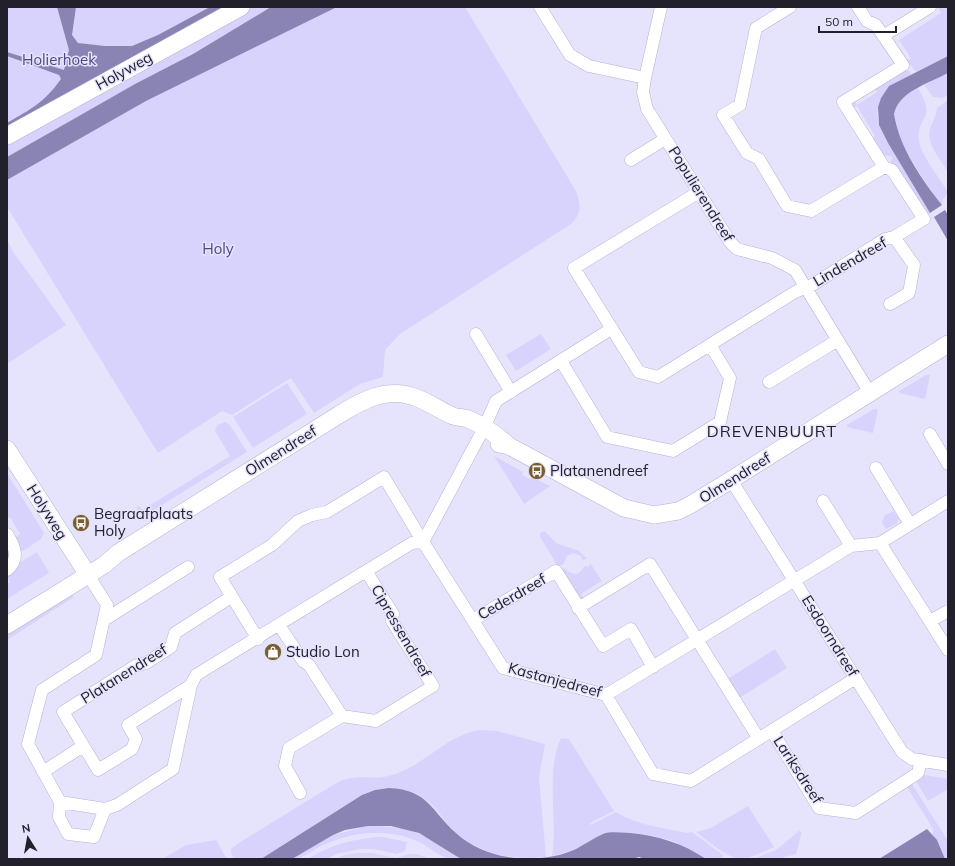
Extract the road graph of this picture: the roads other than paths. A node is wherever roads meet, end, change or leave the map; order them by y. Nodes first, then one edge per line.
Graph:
1 (241, 7) edge
2 (540, 7) edge
3 (661, 7) edge
4 (790, 7) edge
5 (858, 7) edge
6 (930, 7) edge
7 (884, 36) junction
8 (645, 78) junction
9 (7, 136) edge
10 (666, 139) junction
11 (631, 160) dead end
12 (884, 167) junction
13 (699, 192) junction
14 (894, 237) junction
15 (805, 287) junction
16 (890, 304) dead end
17 (611, 329) junction
18 (476, 334) dead end
19 (838, 340) junction
20 (948, 344) edge
21 (710, 345) junction
22 (561, 362) junction
23 (769, 382) dead end
24 (511, 392) junction
25 (870, 393) junction
26 (482, 431) junction
27 (930, 434) dead end
28 (7, 449) edge
29 (948, 464) edge
30 (876, 468) dead end
31 (731, 480) junction
32 (823, 501) dead end
33 (948, 501) edge
34 (910, 524) junction
35 (7, 534) edge
36 (423, 542) junction
37 (880, 542) junction
38 (850, 546) junction
39 (188, 567) dead end
40 (7, 570) edge
41 (86, 571) junction
42 (366, 571) junction
43 (794, 579) junction
44 (231, 597) junction
45 (578, 608) junction
46 (948, 611) edge
47 (7, 614) edge
48 (104, 620) junction
49 (472, 620) junction
50 (930, 622) junction
51 (7, 624) edge
52 (279, 625) junction
53 (258, 639) junction
54 (698, 639) junction
55 (948, 650) edge
56 (653, 667) junction
57 (856, 678) junction
58 (191, 685) junction
59 (606, 694) junction
60 (342, 716) junction
61 (772, 731) junction
62 (759, 739) junction
63 (83, 746) junction
64 (921, 760) junction
65 (948, 765) edge
66 (43, 772) junction
67 (300, 793) dead end
68 (60, 802) junction
69 (105, 809) junction

1 - 9 street, Holyweg
2 - 8 street
3 - 8 street, Populierendreef
4 - 12 street
5 - 7 street, Lindendreef
6 - 7 street
7 - 12 street, Lindendreef
8 - 10 street, Populierendreef
10 - 11 street, Populierendreef
10 - 13 street, Populierendreef
12 - 14 street, Lindendreef
13 - 15 street, Populierendreef
13 - 17 street
14 - 15 street, Lindendreef
14 - 16 street, Lindendreef
15 - 19 street, Populierendreef
15 - 21 street
17 - 21 street
17 - 22 street
18 - 24 street
19 - 23 street
19 - 25 street, Populierendreef
20 - 25 street, Olmendreef
21 - 22 street
22 - 24 street
24 - 26 street
25 - 31 street, Olmendreef
26 - 31 street, Olmendreef
26 - 36 street
26 - 41 street, Olmendreef
27 - 29 street
28 - 41 street, Holyweg
30 - 34 street
31 - 43 street, Esdoorndreef
32 - 38 street
33 - 34 street
34 - 37 street
35 - 40 street
36 - 42 street, Platanendreef
36 - 44 street
36 - 49 street, Kastanjedreef
37 - 38 street
37 - 50 street
38 - 43 street, Kastanjedreef
39 - 48 street
41 - 47 street, Olmendreef
41 - 48 street, Platanendreef
41 - 51 street, Olmendreef
42 - 52 street, Platanendreef
42 - 60 street, Cipressendreef
43 - 54 street, Kastanjedreef
43 - 57 street, Esdoorndreef
44 - 53 street
44 - 63 street, Platanendreef
45 - 49 street, Cederdreef
45 - 54 street
45 - 56 street, Cederdreef
46 - 50 street
48 - 66 street, Platanendreef
49 - 59 street, Kastanjedreef
50 - 55 street
52 - 53 street, Platanendreef
52 - 60 street
53 - 58 street, Platanendreef
54 - 56 street, Kastanjedreef
54 - 62 street, Lariksdreef
56 - 59 street, Kastanjedreef
57 - 61 street, Lariksdreef
57 - 64 street, Esdoorndreef
58 - 63 street, Platanendreef
58 - 69 street, Platanendreef
59 - 62 street, Lariksdreef
60 - 67 street
61 - 62 street, Lariksdreef
61 - 64 street, Lariksdreef
63 - 66 street
64 - 65 street, Esdoorndreef
66 - 68 street, Platanendreef
68 - 69 street
68 - 69 street, Platanendreef

